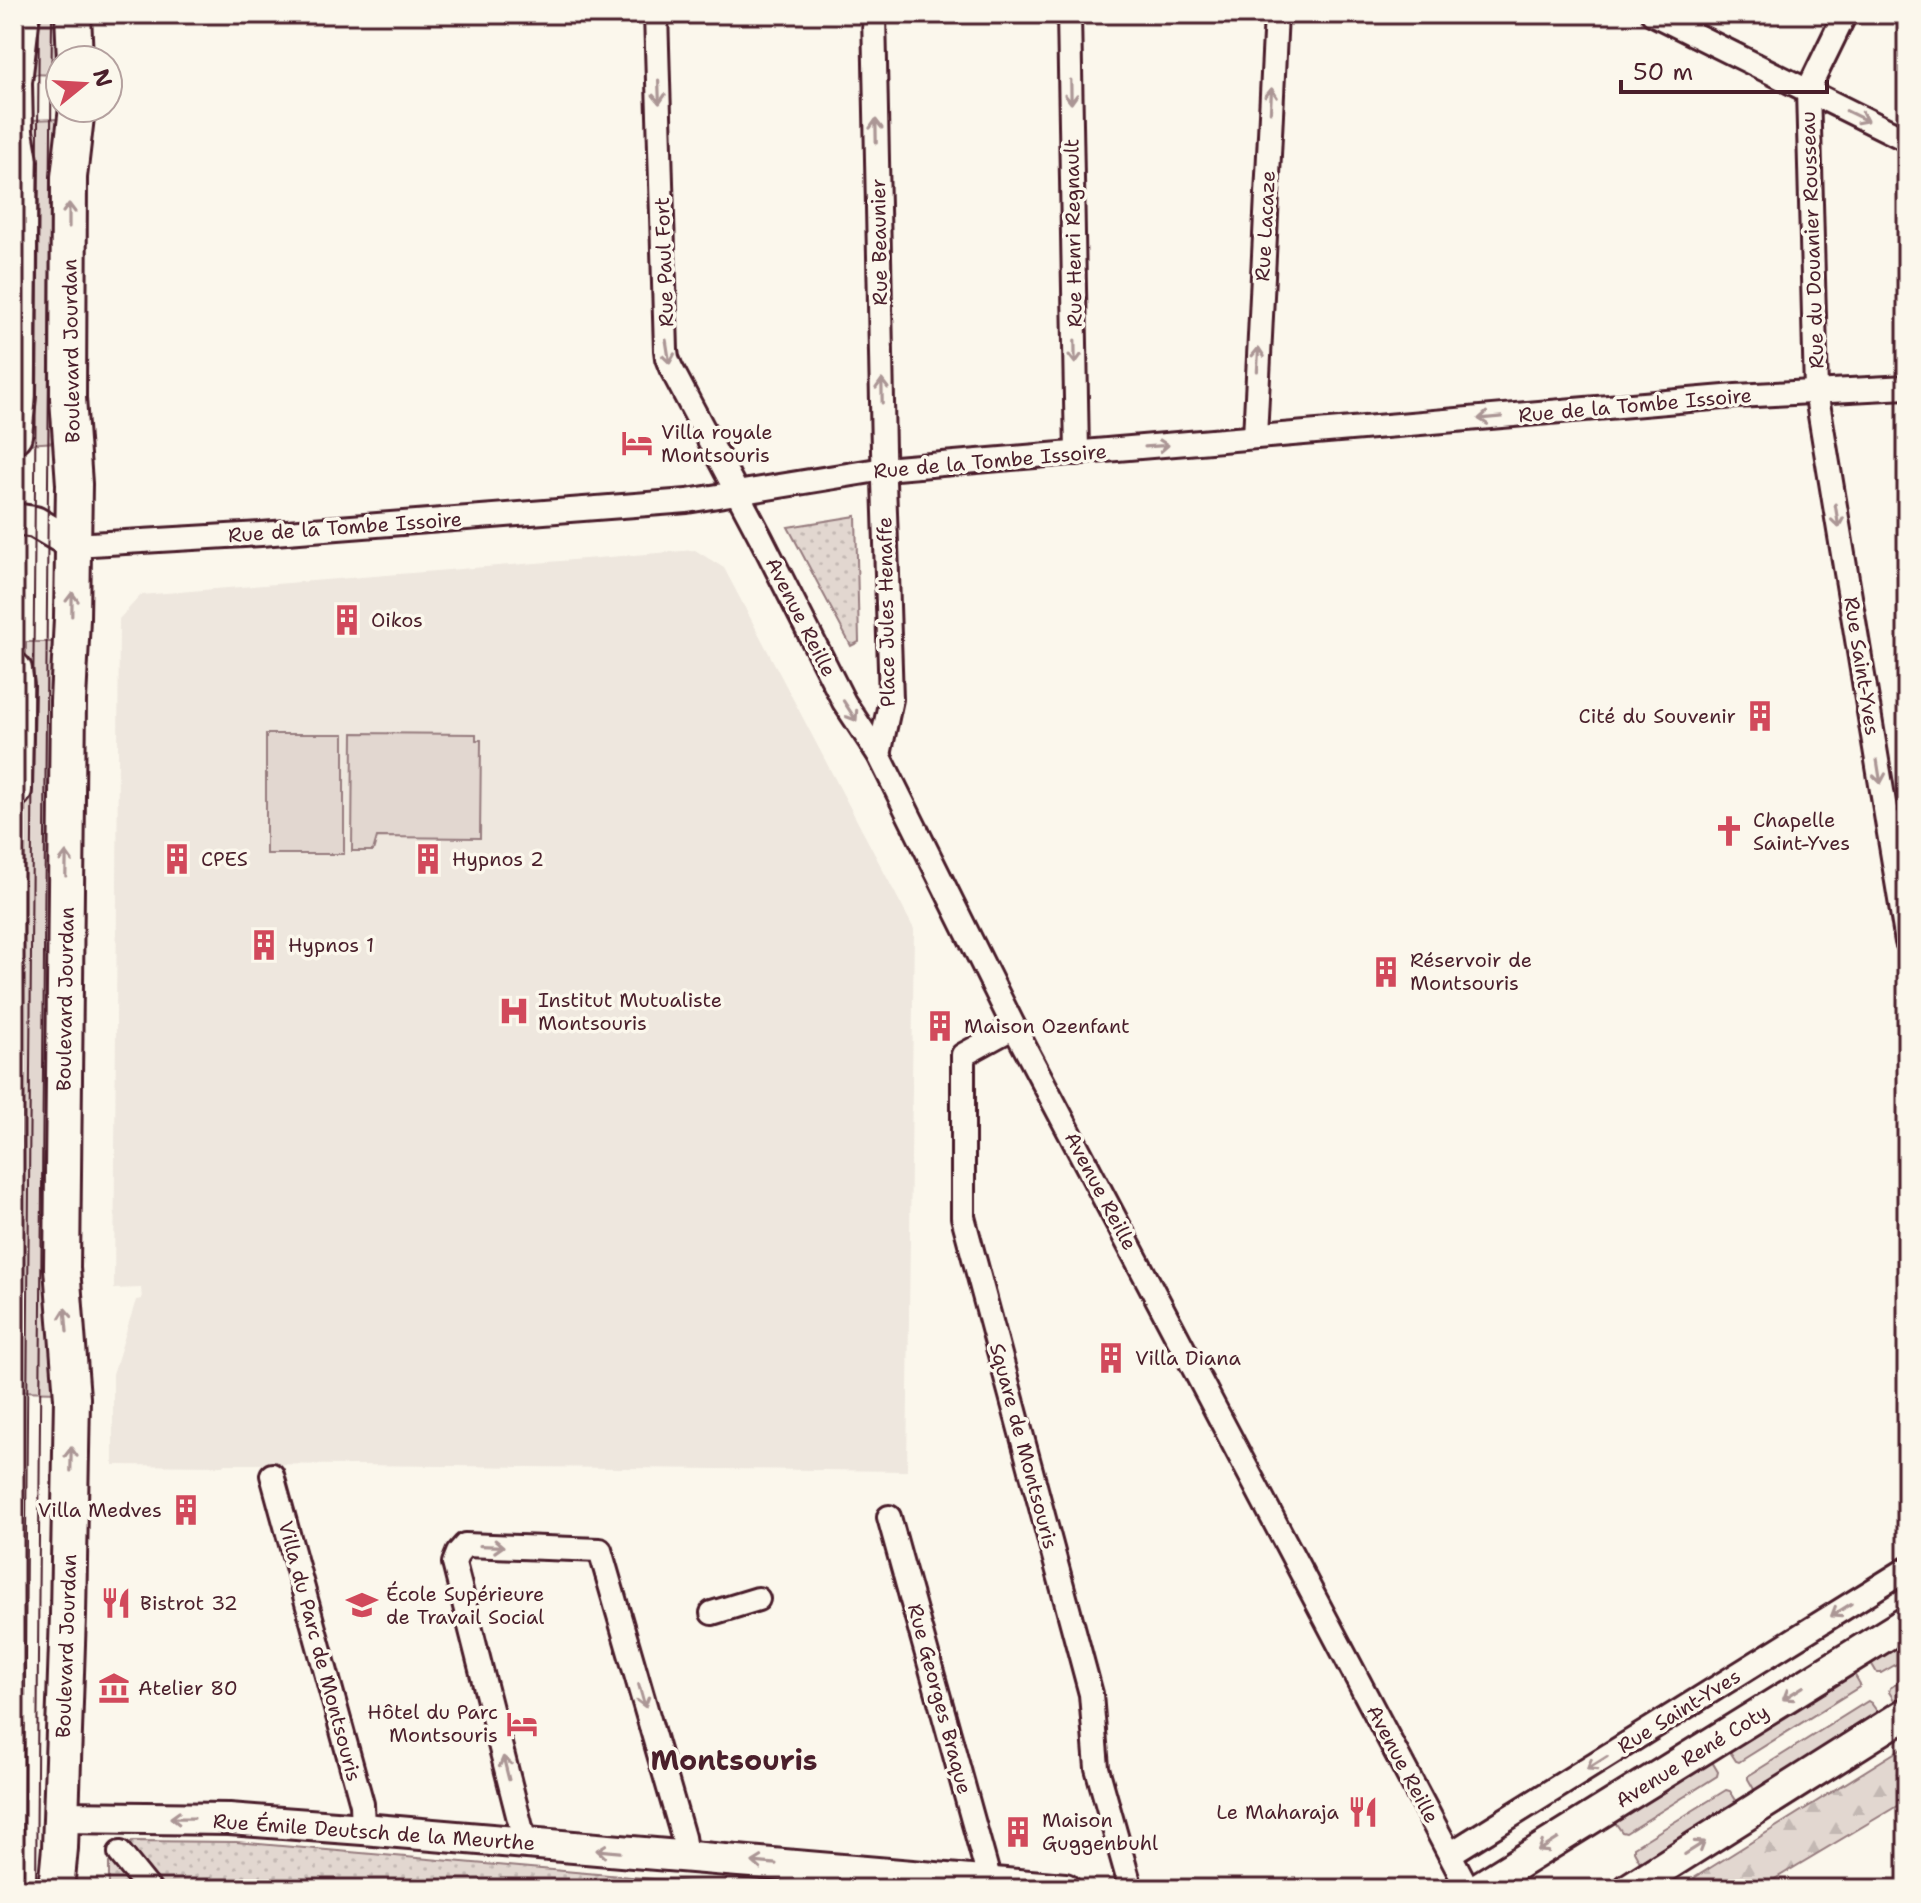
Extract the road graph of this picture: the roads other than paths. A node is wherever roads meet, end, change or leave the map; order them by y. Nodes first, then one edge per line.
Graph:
1 (22, 14) edge
2 (73, 14) edge
3 (656, 14) edge
4 (874, 14) edge
5 (1069, 14) edge
6 (1276, 14) edge
7 (1653, 14) edge
8 (1845, 14) edge
9 (74, 44) edge
10 (1808, 90) junction
11 (75, 124) edge
12 (1907, 140) edge
13 (17, 161) edge
14 (1907, 387) edge
15 (1816, 391) junction
16 (14, 435) edge
17 (1255, 437) junction
18 (1077, 453) junction
19 (884, 469) junction
20 (737, 492) junction
21 (14, 519) edge
22 (74, 545) junction
23 (14, 670) edge
24 (879, 755) junction
25 (14, 790) edge
26 (1907, 942) edge
27 (1014, 1027) junction
28 (272, 1475) dead end
29 (889, 1517) dead end
30 (1907, 1569) edge
31 (758, 1599) dead end
32 (712, 1613) dead end
33 (1907, 1622) edge
34 (1907, 1713) edge
35 (61, 1817) junction
36 (363, 1829) junction
37 (525, 1843) junction
38 (120, 1853) dead end
39 (1450, 1854) junction
40 (686, 1856) junction
41 (990, 1882) junction
42 (56, 1889) edge
43 (149, 1889) edge
44 (1065, 1889) edge
45 (1131, 1889) edge
46 (1468, 1889) edge
47 (1477, 1889) edge
48 (1629, 1889) edge

1 - 13 main road
2 - 9 main road
3 -> 20 street, Rue Paul Fort
19 -> 4 street, Rue Beaunier
5 -> 18 street, Rue Henri Regnault
17 -> 6 street, Rue Lacaze
7 - 10 street
8 - 10 street
10 -> 12 street
10 - 15 street, Rue du Douanier Rousseau
22 -> 11 main road, Boulevard Jourdan
13 - 16 main road
14 - 15 street, Rue de la Tombe Issoire
15 -> 17 street, Rue de la Tombe Issoire
15 -> 26 street, Rue Saint-Yves
18 -> 17 street, Rue de la Tombe Issoire
18 - 19 street, Rue de la Tombe Issoire
19 - 20 street, Rue de la Tombe Issoire
19 - 24 street, Place Jules Henaffe
20 - 22 street, Rue de la Tombe Issoire
20 -> 24 street, Avenue Reille
21 - 22 street
35 -> 22 main road, Boulevard Jourdan
23 - 25 main road
24 - 27 street, Avenue Reille
27 - 39 street, Avenue Reille
27 - 45 street, Square de Montsouris
28 - 36 street, Villa du Parc de Montsouris
29 - 41 street, Rue Georges Braque
30 -> 39 street, Rue Saint-Yves
31 - 32 street
33 -> 47 street, Avenue René Coty
48 -> 34 street
36 -> 35 street, Rue Émile Deutsch de la Meurthe
35 - 42 main road, Boulevard Jourdan
36 - 37 street, Rue Émile Deutsch de la Meurthe
40 -> 37 street, Rue Émile Deutsch de la Meurthe
37 -> 40 street
38 - 43 street
39 - 46 street, Avenue Reille
41 -> 40 street, Rue Émile Deutsch de la Meurthe
41 - 44 street, Rue Émile Deutsch de la Meurthe

